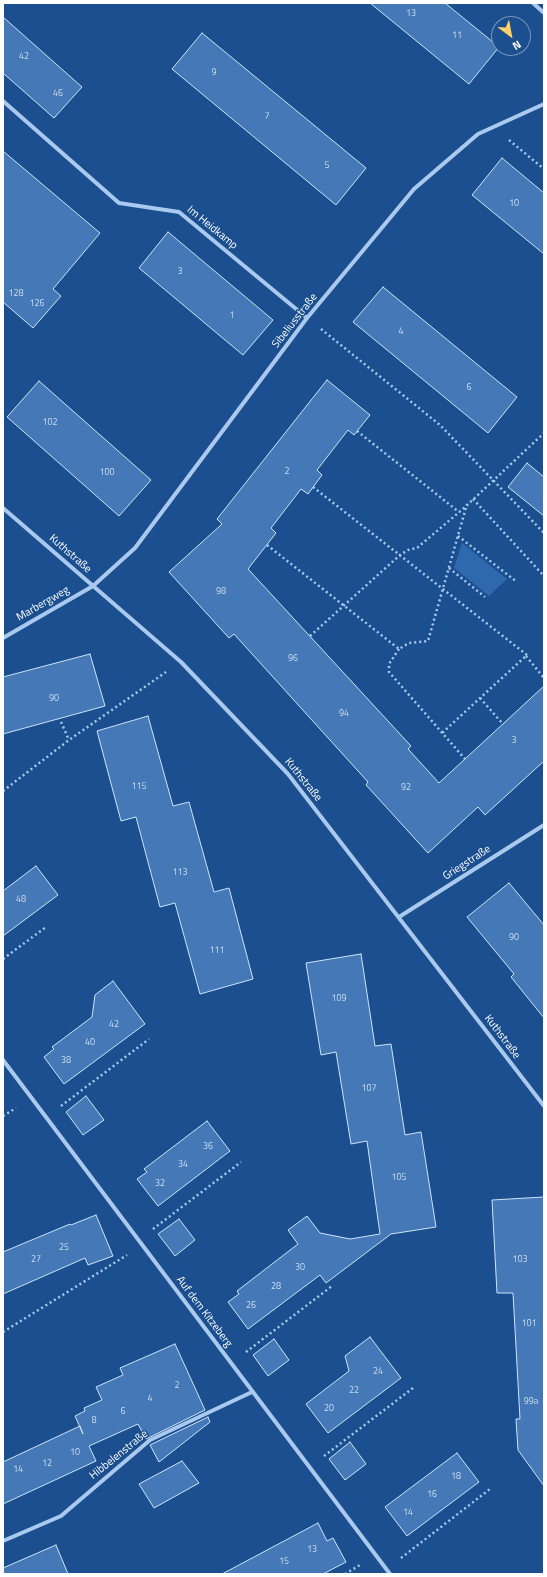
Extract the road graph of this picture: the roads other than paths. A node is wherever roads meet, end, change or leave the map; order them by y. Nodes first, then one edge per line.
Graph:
1 (533, 3) edge
2 (544, 13) edge
3 (3, 101) edge
4 (544, 104) edge
5 (308, 318) junction
6 (3, 508) edge
7 (93, 586) junction
8 (3, 638) edge
9 (544, 825) edge
10 (399, 918) junction
11 (3, 1060) edge
12 (544, 1106) edge
13 (252, 1392) junction
14 (3, 1541) edge
15 (390, 1574) edge

1 - 2 street
3 - 5 street, Im Heidkamp
4 - 5 street, Sibeliusstraße
5 - 7 street, Sibeliusstraße
6 - 7 street, Kuthstraße
7 - 8 street, Marbergweg
7 - 10 street, Kuthstraße
9 - 10 street, Griegstraße
10 - 12 street, Kuthstraße
11 - 13 street, Auf dem Kitzeberg
13 - 14 street, Hibbelenstraße
13 - 15 street, Auf dem Kitzeberg

